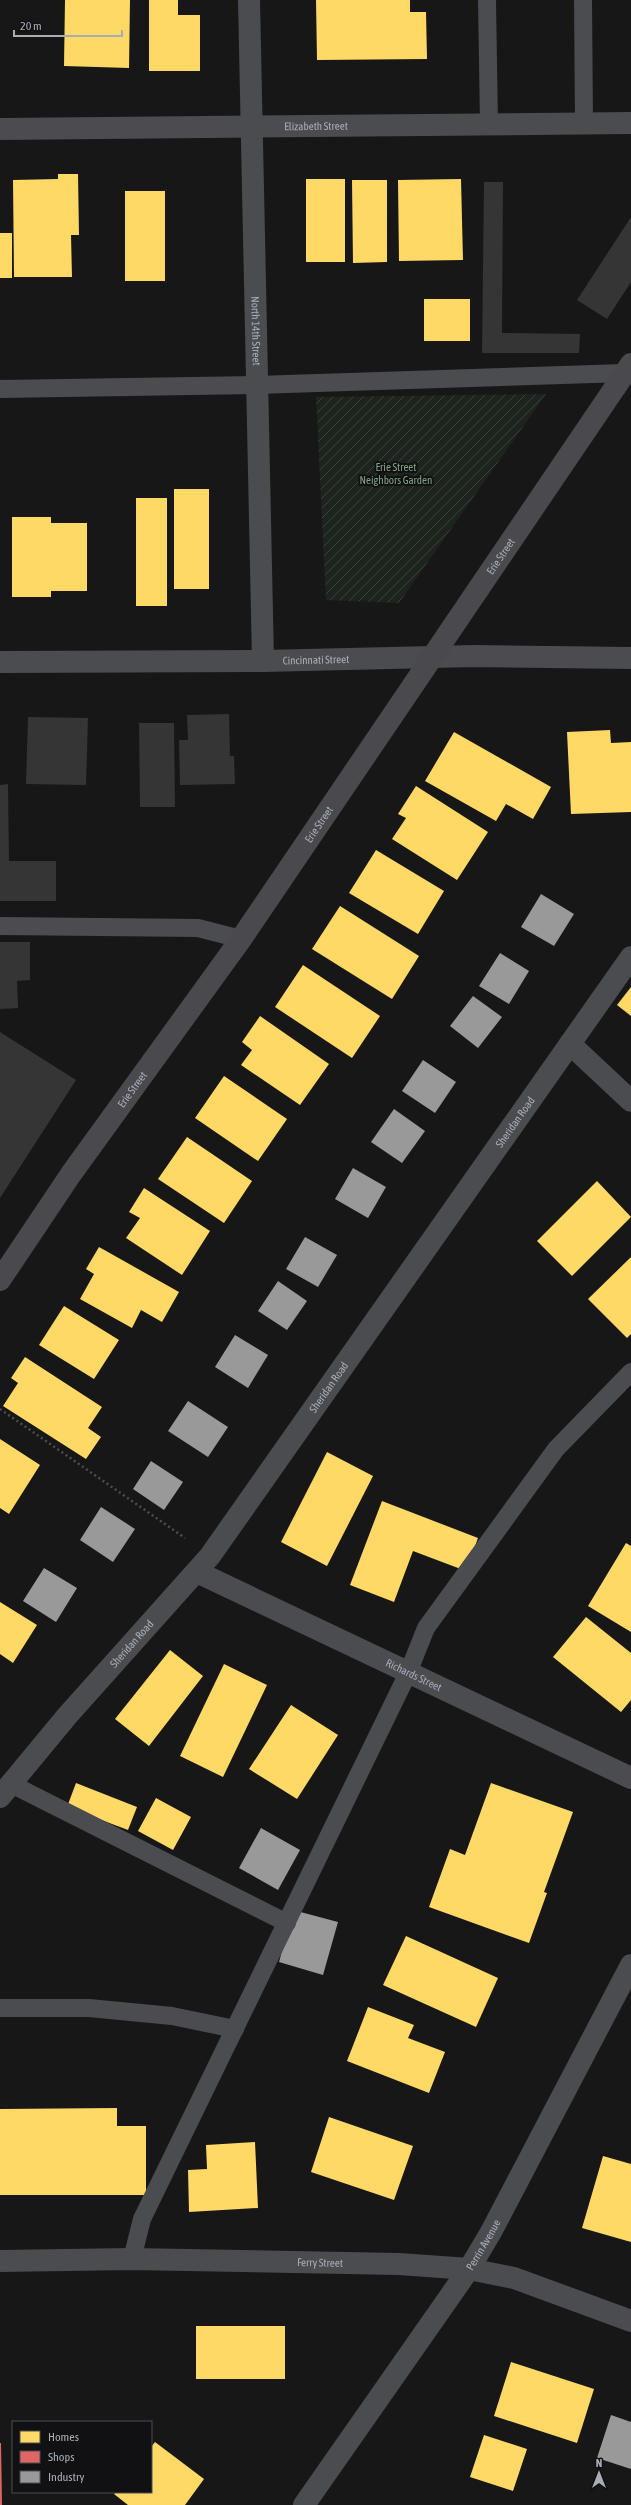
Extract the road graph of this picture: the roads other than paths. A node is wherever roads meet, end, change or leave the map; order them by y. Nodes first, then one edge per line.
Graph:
1 (249, 0) edge
2 (487, 0) edge
3 (583, 0) edge
4 (584, 123) junction
5 (631, 123) edge
6 (489, 124) junction
7 (250, 127) junction
8 (0, 129) edge
9 (628, 368) edge
10 (256, 385) junction
11 (0, 389) edge
12 (431, 657) junction
13 (631, 658) edge
14 (263, 661) junction
15 (0, 662) edge
16 (0, 926) edge
17 (241, 938) junction
18 (631, 957) edge
19 (570, 1044) junction
20 (631, 1101) edge
21 (0, 1280) edge
22 (631, 1372) edge
23 (203, 1564) junction
24 (408, 1673) junction
25 (631, 1778) edge
26 (5, 1790) edge
27 (287, 1923) junction
28 (631, 1965) edge
29 (0, 2008) edge
30 (235, 2029) junction
31 (132, 2259) junction
32 (0, 2261) edge
33 (469, 2270) junction
34 (631, 2321) edge
35 (304, 2505) edge

1 - 7 street, North 14th Street
2 - 6 lane
3 - 4 lane
4 - 5 street, Elizabeth Street
4 - 6 street, Elizabeth Street
6 - 7 street, Elizabeth Street
7 - 8 street, Elizabeth Street
7 - 10 street, North 14th Street
9 - 10 lane
9 - 12 street, Erie Street
10 - 11 lane
10 - 14 street, North 14th Street
12 - 13 street, Cincinnati Street
12 - 14 street, Cincinnati Street
12 - 17 street, Erie Street
14 - 15 street, Cincinnati Street
16 - 17 lane
17 - 21 street, Erie Street
18 - 19 street, Sheridan Road
19 - 20 street
19 - 23 street, Sheridan Road
22 - 24 lane
23 - 24 street, Richards Street
23 - 26 street, Sheridan Road
24 - 25 street, Richards Street
24 - 27 lane
26 - 27 lane
27 - 30 lane
28 - 33 street, Perrin Avenue
29 - 30 lane
30 - 31 lane
31 - 32 street, Ferry Street
31 - 33 street, Ferry Street
33 - 34 street, Ferry Street
33 - 35 street, Perrin Avenue

